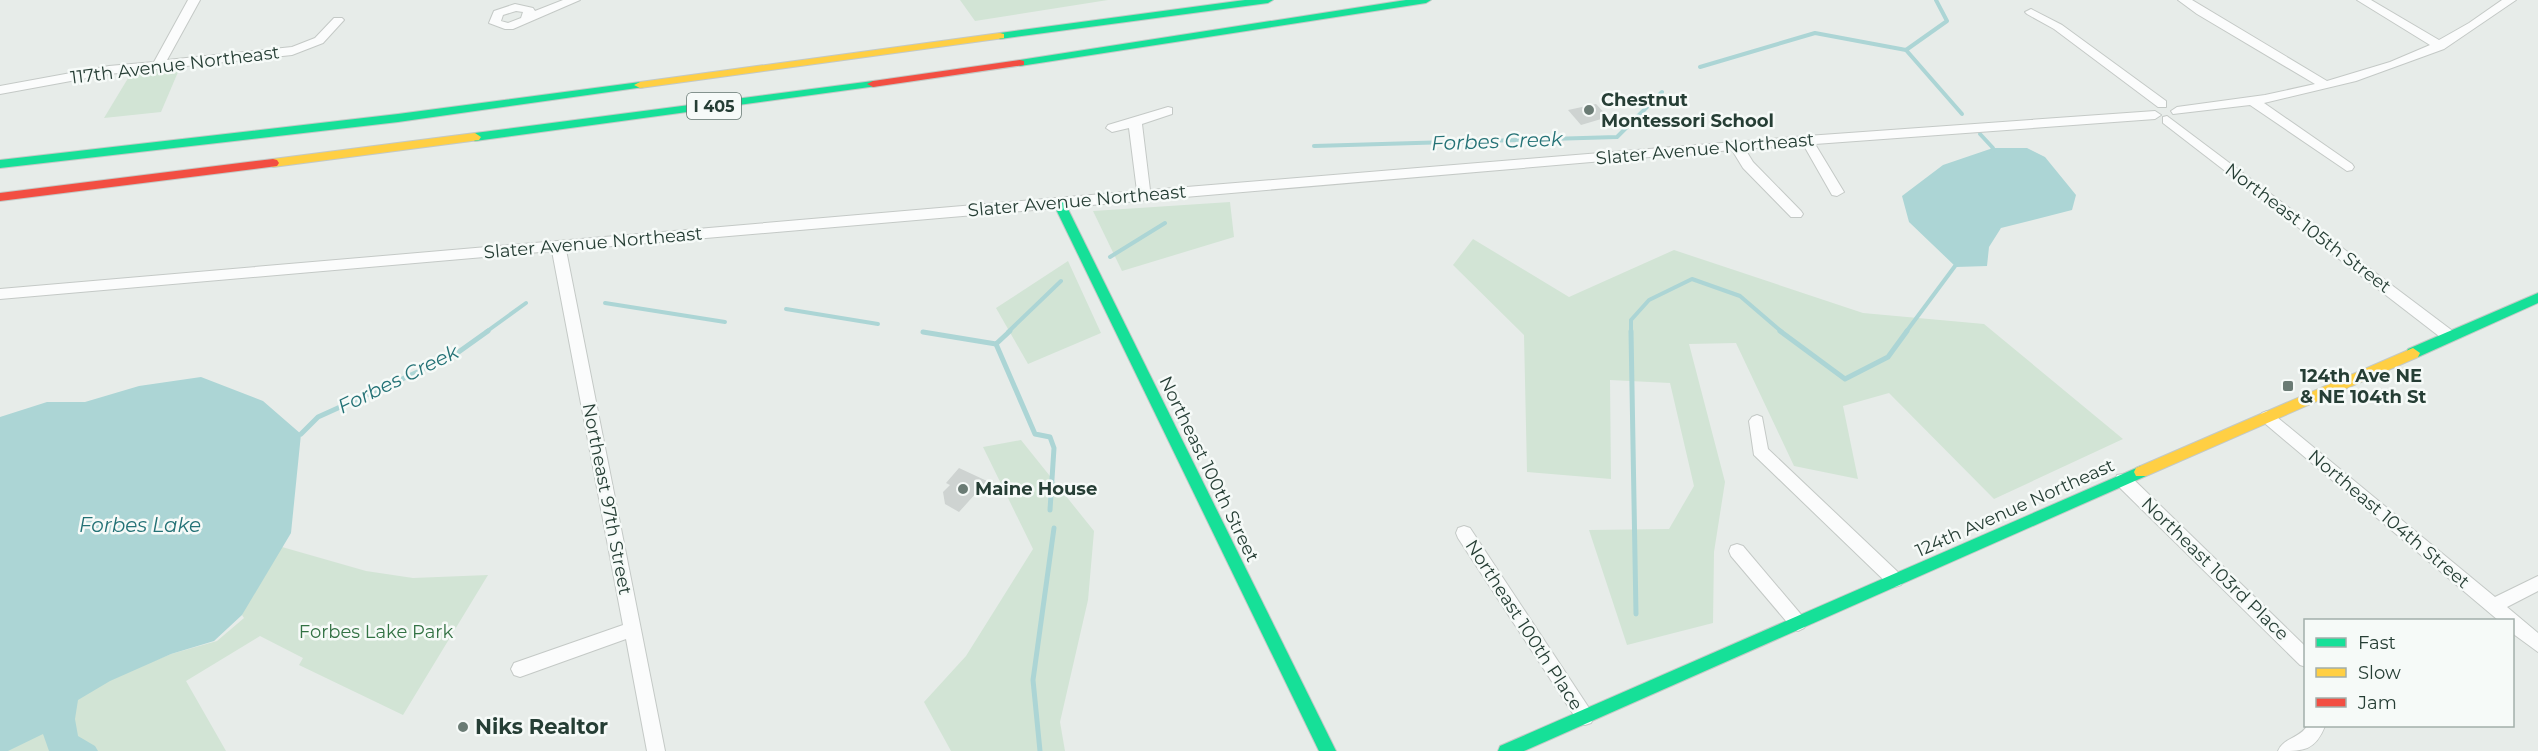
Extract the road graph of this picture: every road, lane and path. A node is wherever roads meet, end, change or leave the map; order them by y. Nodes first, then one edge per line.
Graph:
1 (194, 0) edge
2 (574, 0) edge
3 (1268, 0) edge
4 (1426, 0) edge
5 (2184, 0) edge
6 (2363, 0) edge
7 (2510, 0) edge
8 (2031, 12) dead end
9 (529, 17) dead end
10 (338, 20) dead end
11 (2440, 46) junction
12 (159, 63) junction
13 (2326, 86) junction
14 (0, 90) edge
15 (2254, 102) junction
16 (1168, 111) dead end
17 (2165, 112) junction
18 (1135, 122) junction
19 (1112, 128) dead end
20 (1807, 140) junction
21 (1736, 146) junction
22 (0, 163) edge
23 (2347, 167) dead end
24 (1837, 192) dead end
25 (1144, 195) junction
26 (0, 197) edge
27 (1059, 203) junction
28 (1796, 214) dead end
29 (558, 246) junction
30 (0, 294) edge
31 (2538, 298) edge
32 (2449, 336) junction
33 (2267, 417) junction
34 (1757, 421) dead end
35 (2123, 480) junction
36 (1464, 533) dead end
37 (1737, 550) dead end
38 (1895, 580) junction
39 (2538, 583) edge
40 (2493, 606) junction
41 (2509, 619) edge
42 (1798, 623) junction
43 (2514, 624) edge
44 (633, 628) junction
45 (2538, 644) edge
46 (2304, 657) edge
47 (520, 669) dead end
48 (1585, 717) junction
49 (2315, 727) edge
50 (656, 751) edge
51 (1328, 751) edge
52 (1506, 751) edge
53 (2287, 751) edge

1 - 12 street
2 - 9 street
3 - 22 main road, I 405
4 - 26 main road, I 405
5 - 13 street
6 - 11 street
7 - 11 street, Slater Avenue Northeast
8 - 17 street, Northeast 105th Street
10 - 12 street, 117th Avenue Northeast
11 - 13 street, Slater Avenue Northeast
12 - 14 street, 117th Avenue Northeast
13 - 15 street, Slater Avenue Northeast
15 - 17 street, Slater Avenue Northeast
15 - 23 street
16 - 18 street
17 - 20 street, Slater Avenue Northeast
17 - 32 street, Northeast 105th Street
18 - 19 street
18 - 25 street
20 - 21 street, Slater Avenue Northeast
20 - 24 street
21 - 25 street, Slater Avenue Northeast
21 - 28 street
25 - 27 street, Slater Avenue Northeast
27 - 29 street, Slater Avenue Northeast
27 - 51 main road, Northeast 100th Street
29 - 30 street, Slater Avenue Northeast
29 - 44 street, Northeast 97th Street
31 - 32 main road, 124th Avenue Northeast
32 - 33 main road, 124th Avenue Northeast
33 - 35 main road, 124th Avenue Northeast
33 - 40 street, Northeast 104th Street
34 - 38 street
35 - 38 main road, 124th Avenue Northeast
35 - 46 street, Northeast 103rd Place
36 - 48 street, Northeast 100th Place
37 - 42 street
38 - 42 main road, 124th Avenue Northeast
39 - 40 street
40 - 41 street, Northeast 104th Street
42 - 48 main road, 124th Avenue Northeast
43 - 45 street, Northeast 104th Street
44 - 47 street
44 - 50 street, Northeast 97th Street
48 - 52 main road, 124th Avenue Northeast
49 - 53 street

